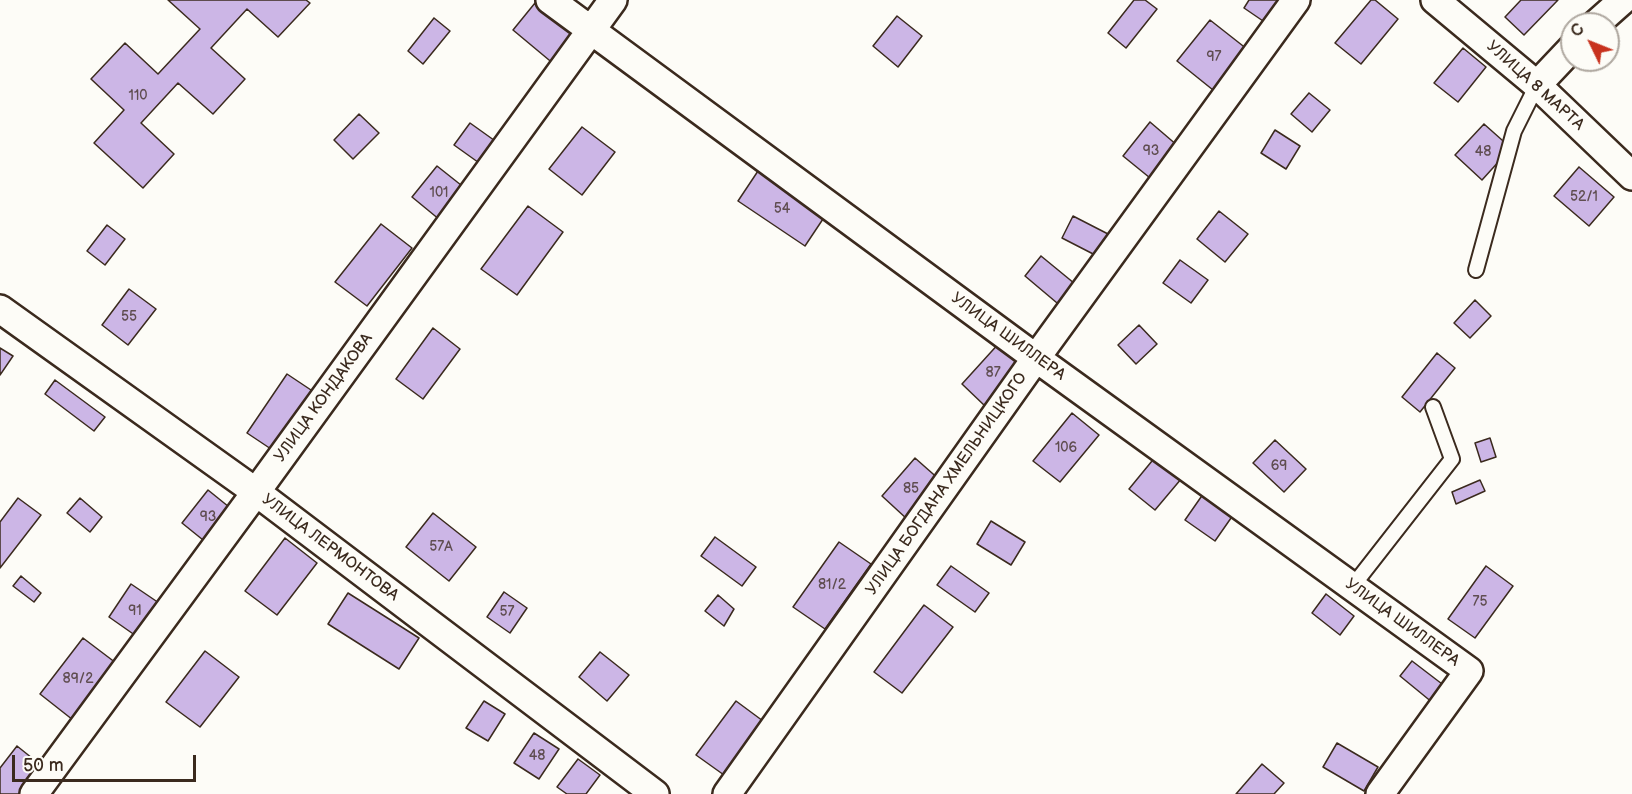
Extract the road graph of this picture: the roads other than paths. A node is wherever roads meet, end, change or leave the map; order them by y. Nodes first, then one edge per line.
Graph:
1 (550, 0) edge
2 (613, 0) edge
3 (1296, 0) edge
4 (1435, 0) edge
5 (1623, 0) edge
6 (1610, 12) edge
7 (591, 29) junction
8 (1560, 61) edge
9 (1537, 85) junction
10 (1632, 176) edge
11 (1476, 270) dead end
12 (0, 309) edge
13 (1036, 358) junction
14 (1433, 407) dead end
15 (256, 492) junction
16 (1352, 587) junction
17 (34, 794) edge
18 (655, 794) edge
19 (727, 794) edge
20 (1380, 794) edge

1 - 7 street, УЛИЦА ШИЛЛЕРА
2 - 7 street, УЛИЦА КОНДАКОВА
3 - 13 street, УЛИЦА БОГДАНА ХМЕЛЬНИЦКОГО
4 - 9 street, УЛИЦА 8 МАРТА
5 - 6 street
7 - 13 street, УЛИЦА ШИЛЛЕРА
7 - 15 street, УЛИЦА КОНДАКОВА
8 - 9 street
9 - 10 street, УЛИЦА 8 МАРТА
9 - 11 lane
12 - 15 street, УЛИЦА ЛЕРМОНТОВА
13 - 16 street, УЛИЦА ШИЛЛЕРА
13 - 19 street, УЛИЦА БОГДАНА ХМЕЛЬНИЦКОГО
14 - 16 lane
15 - 17 street, УЛИЦА КОНДАКОВА
15 - 18 street, УЛИЦА ЛЕРМОНТОВА
16 - 20 street, УЛИЦА ШИЛЛЕРА

